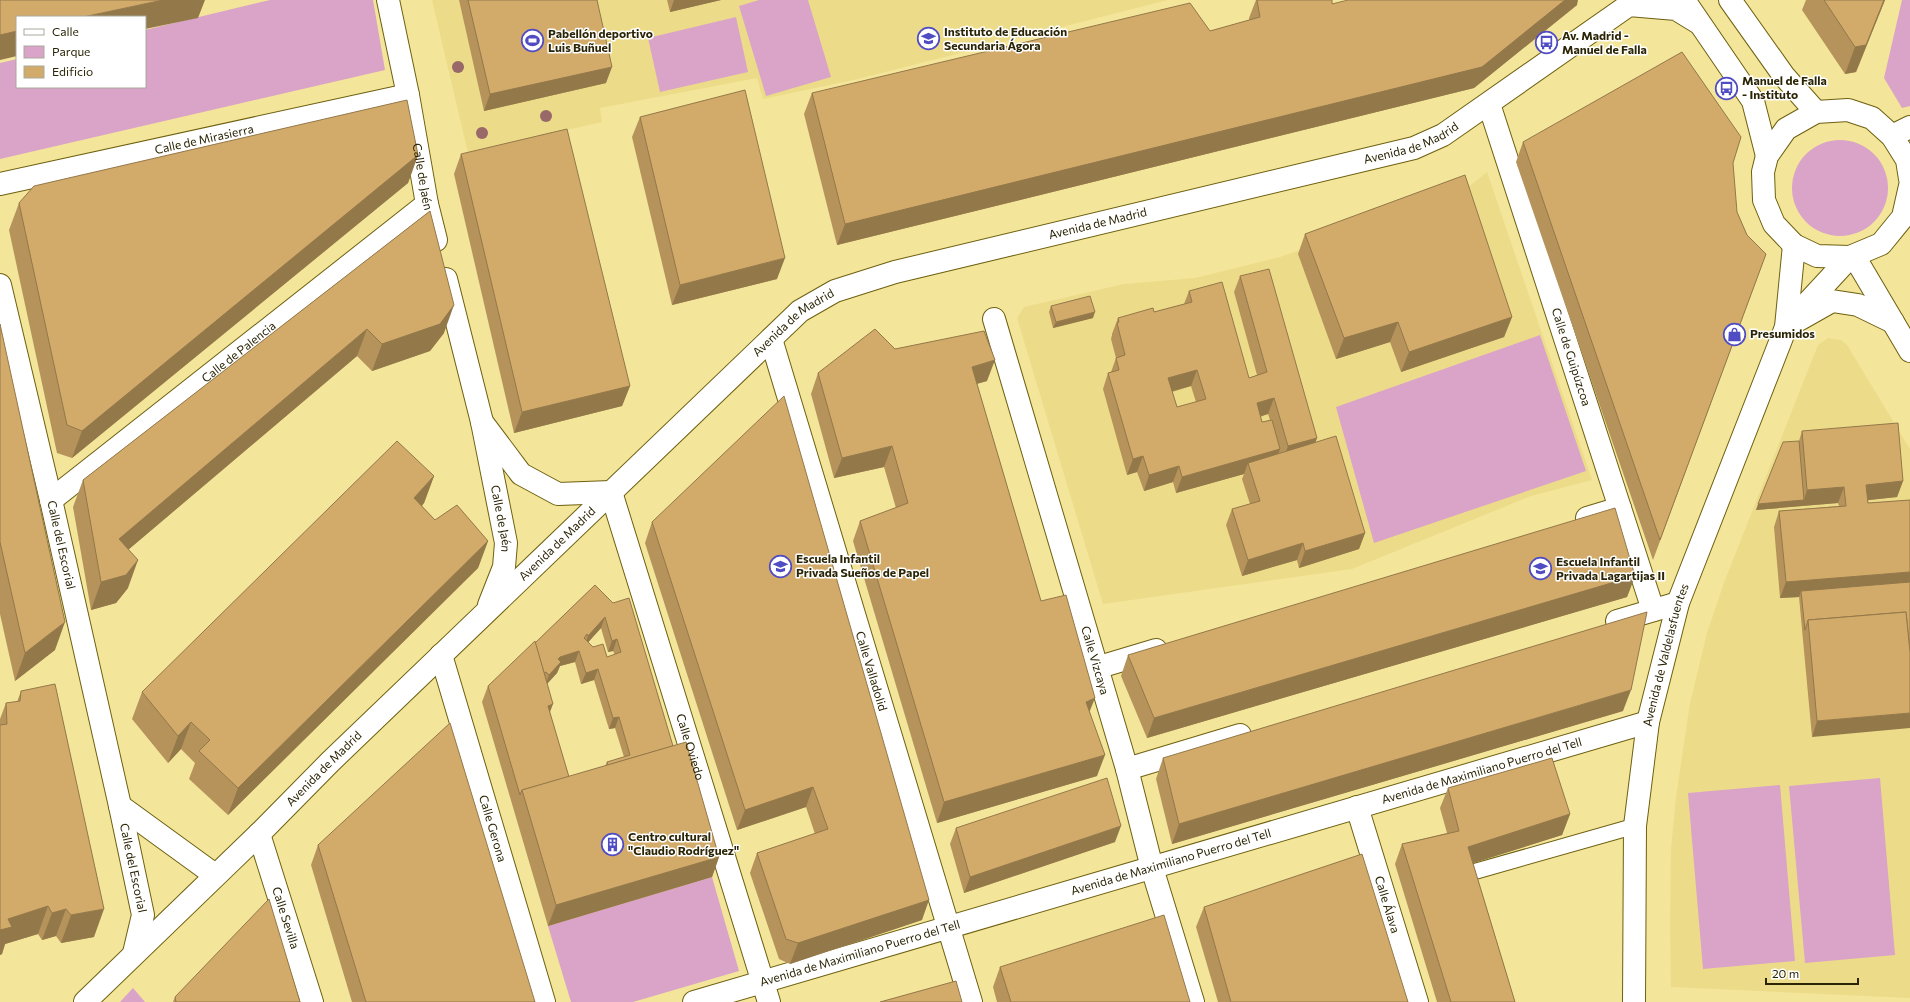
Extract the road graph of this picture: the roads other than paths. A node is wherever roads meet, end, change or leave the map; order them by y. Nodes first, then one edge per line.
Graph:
1 (388, 0) edge
2 (1684, 0) edge
3 (1730, 0) edge
4 (1629, 3) edge
5 (1699, 23) junction
6 (408, 94) junction
7 (1489, 104) junction
8 (1816, 112) junction
9 (1901, 131) edge
10 (1768, 156) junction
11 (1910, 179) edge
12 (0, 184) edge
13 (427, 204) junction
14 (1906, 223) edge
15 (1794, 245) junction
16 (1852, 256) junction
17 (0, 285) edge
18 (994, 319) dead end
19 (1893, 322) junction
20 (1786, 327) junction
21 (771, 340) junction
22 (1910, 351) edge
23 (482, 422) junction
24 (611, 492) junction
25 (51, 500) junction
26 (1620, 508) junction
27 (1567, 524) edge
28 (1678, 603) junction
29 (1653, 610) junction
30 (486, 613) junction
31 (1600, 626) edge
32 (1172, 645) edge
33 (441, 655) junction
34 (1096, 668) junction
35 (1648, 722) junction
36 (1256, 730) edge
37 (1127, 769) junction
38 (120, 806) junction
39 (1357, 807) junction
40 (1635, 826) junction
41 (259, 834) junction
42 (1152, 868) junction
43 (1473, 872) edge
44 (216, 875) junction
45 (948, 928) junction
46 (134, 954) junction
47 (765, 992) edge
48 (85, 1002) edge
49 (312, 1002) edge
50 (544, 1002) edge
51 (694, 1002) edge
52 (971, 1002) edge
53 (1193, 1002) edge
54 (1417, 1002) edge
55 (1634, 1002) edge

1 - 6 street, Calle de Jaén
2 - 5 street
3 - 8 street
4 - 5 street, Avenida de Madrid
4 - 7 street, Avenida de Madrid
5 - 10 street
6 - 12 street, Calle de Mirasierra
6 - 13 street, Calle de Jaén
7 - 21 street, Avenida de Madrid
7 - 26 street, Calle de Guipúzcoa
8 - 9 street
8 - 10 street
9 - 11 street
10 - 15 street
11 - 14 street
13 - 23 street, Calle de Jaén
13 - 25 street, Calle de Palencia
14 - 16 street
15 - 16 street
15 - 20 street
16 - 19 street
16 - 20 street
17 - 25 street, Calle del Escorial
18 - 34 street, Calle Vizcaya
19 - 20 street
19 - 22 street
20 - 28 street, Avenida de Valdelasfuentes
21 - 24 street, Avenida de Madrid
21 - 45 street, Calle Valladolid
23 - 24 street, Calle de Jaén
23 - 30 street, Calle de Jaén
24 - 30 street, Avenida de Madrid
24 - 47 street, Calle Oviedo
25 - 38 street, Calle del Escorial
26 - 27 street
26 - 29 street, Calle de Guipúzcoa
28 - 29 street
28 - 35 street, Avenida de Valdelasfuentes
29 - 31 street
30 - 33 street, Avenida de Madrid
32 - 34 street
33 - 41 street, Avenida de Madrid
33 - 50 street, Calle Gerona
34 - 37 street, Calle Vizcaya
35 - 39 street, Avenida de Maximiliano Puerro del Tell
35 - 40 street, Avenida de Valdelasfuentes
36 - 37 street
37 - 42 street, Calle Vizcaya
38 - 44 street, Calle del Escorial
38 - 46 street, Calle del Escorial
39 - 42 street, Avenida de Maximiliano Puerro del Tell
39 - 54 street, Calle Álava
40 - 43 lane
40 - 55 street, Avenida de Valdelasfuentes
41 - 44 street, Avenida de Madrid
41 - 49 street, Calle Sevilla
42 - 45 street, Avenida de Maximiliano Puerro del Tell
42 - 53 street, Calle Vizcaya
44 - 46 street, Avenida de Madrid
45 - 47 street, Avenida de Maximiliano Puerro del Tell
45 - 52 street, Calle Valladolid
46 - 48 street, Avenida de Madrid
47 - 51 street, Avenida de Maximiliano Puerro del Tell

